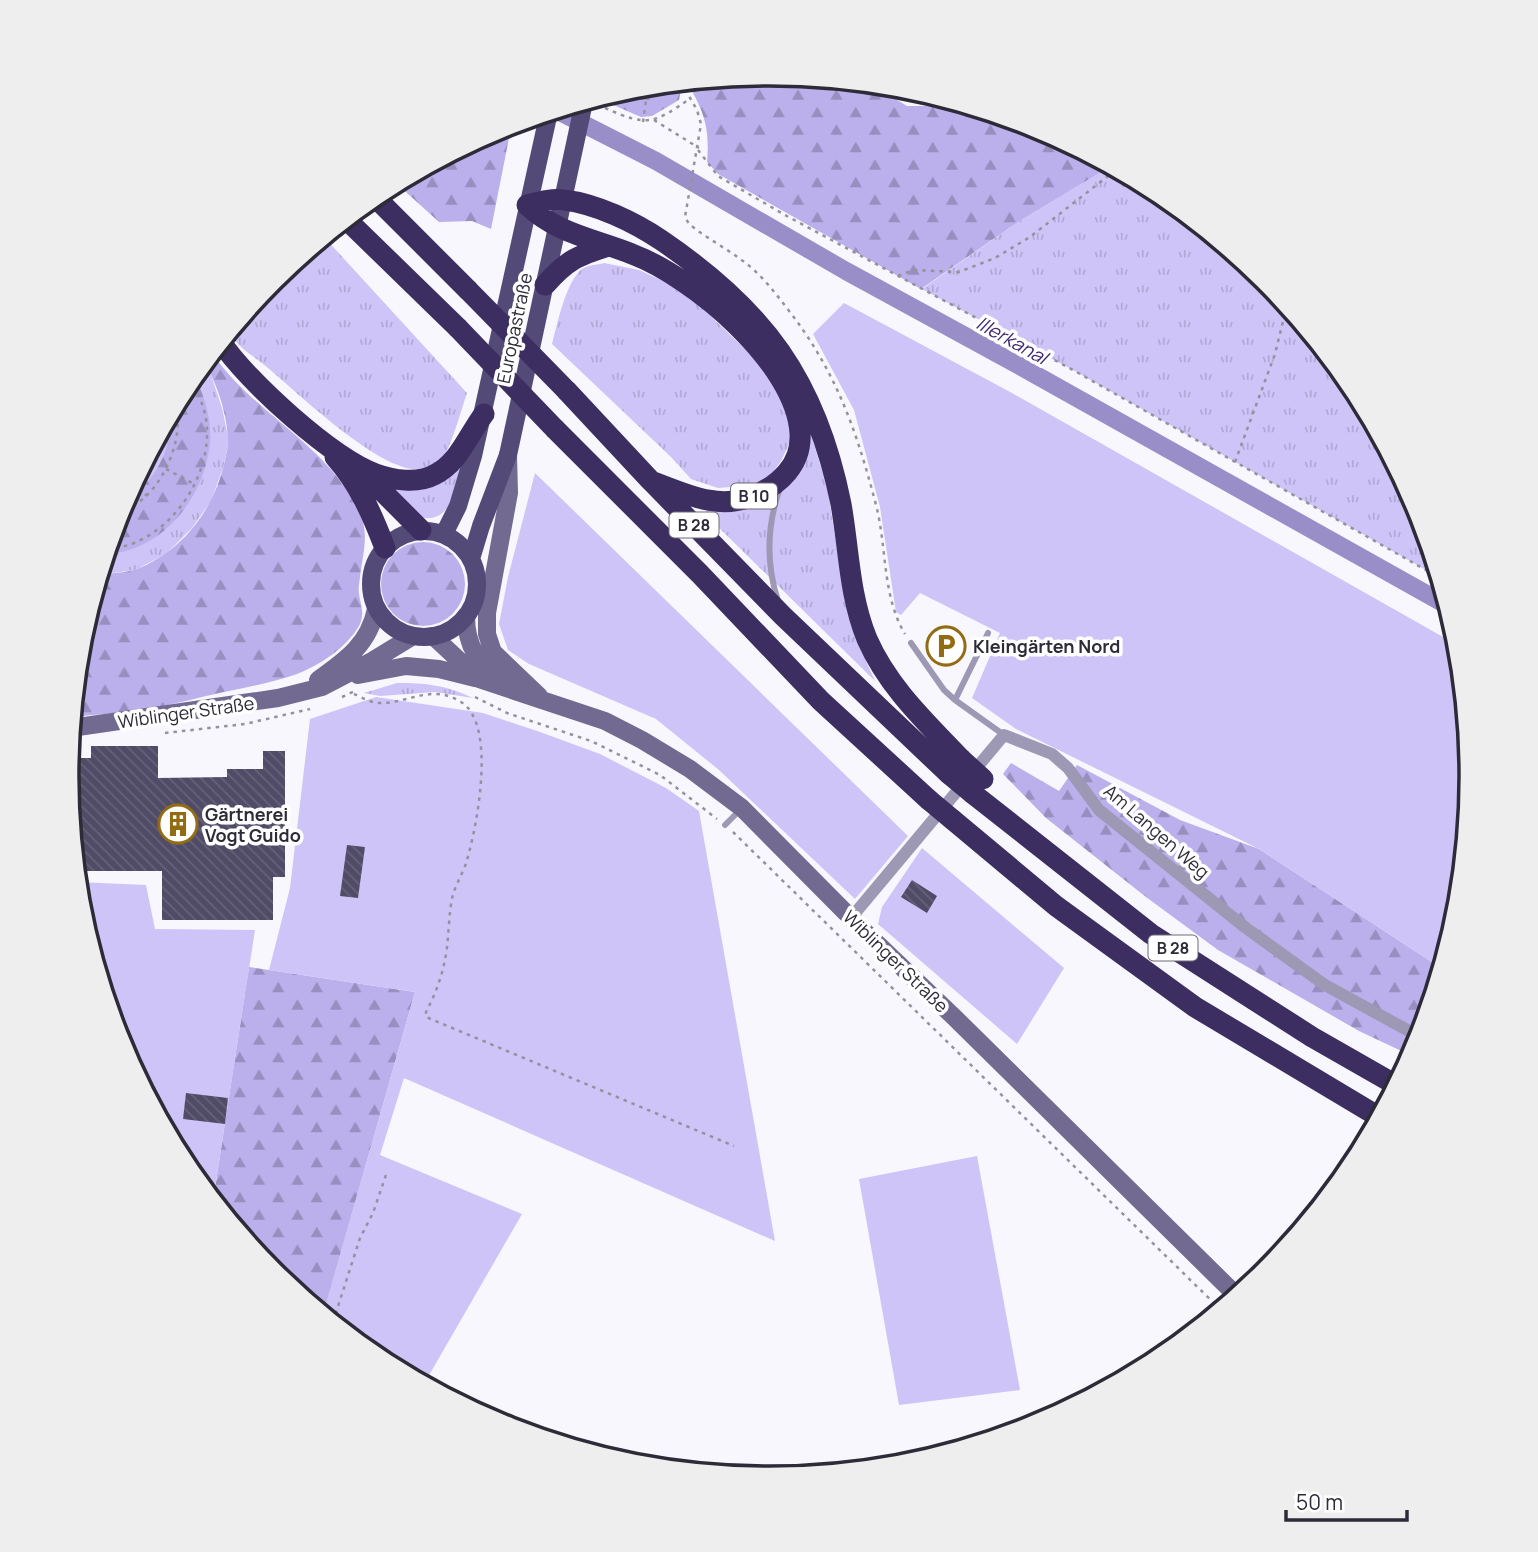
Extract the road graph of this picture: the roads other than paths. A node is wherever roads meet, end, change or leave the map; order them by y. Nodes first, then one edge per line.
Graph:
1 (582, 111) edge
2 (547, 122) edge
3 (563, 200) junction
4 (382, 204) edge
5 (527, 205) junction
6 (353, 225) edge
7 (557, 228) junction
8 (342, 234) edge
9 (608, 246) junction
10 (395, 267) junction
11 (545, 285) junction
12 (226, 350) edge
13 (484, 414) junction
14 (314, 435) junction
15 (509, 455) junction
16 (353, 462) junction
17 (784, 477) junction
18 (651, 481) junction
19 (421, 530) junction
20 (444, 534) junction
21 (385, 548) junction
22 (471, 559) junction
23 (376, 608) junction
24 (467, 616) junction
25 (783, 616) junction
26 (988, 633) dead end
27 (413, 636) junction
28 (433, 636) junction
29 (911, 643) dead end
30 (341, 678) junction
31 (479, 678) junction
32 (511, 690) junction
33 (301, 692) junction
34 (544, 700) junction
35 (955, 700) junction
36 (80, 727) edge
37 (1004, 735) junction
38 (955, 767) junction
39 (742, 808) junction
40 (725, 825) road end
41 (851, 918) junction
42 (1410, 1032) edge
43 (1388, 1081) edge
44 (1371, 1112) edge
45 (1230, 1289) edge

1 - 3 main road, Europastraße
2 - 5 main road, Europastraße
3 - 5 highway
3 - 7 main road, Europastraße
3 - 38 highway
4 - 18 highway, B 10, bridge
5 - 7 highway, B 10
5 - 13 main road, Europastraße
6 - 10 highway
7 - 9 highway, B 10
7 - 11 main road, Europastraße
8 - 10 highway
9 - 11 highway
9 - 17 highway, B 10
10 - 44 highway, B 28, bridge
11 - 15 main road, Europastraße
12 - 14 highway
13 - 16 highway
13 - 20 main road, Europastraße
14 - 16 highway
14 - 21 highway
15 - 22 main road, Europastraße
15 - 34 main road
16 - 19 highway
17 - 18 highway, B 10
17 - 25 lane
18 - 25 highway, B 28
19 - 20 main road
19 - 21 main road
20 - 22 main road
21 - 23 main road
22 - 24 main road
23 - 27 main road
23 - 33 main road, Wiblinger Straße
24 - 28 main road
24 - 32 main road, Wiblinger Straße
25 - 38 highway, B 28
26 - 35 lane
27 - 28 main road
27 - 30 main road, Wiblinger Straße
28 - 31 main road, Wiblinger Straße
29 - 35 lane
30 - 31 main road
30 - 33 main road, Wiblinger Straße
31 - 32 main road, Wiblinger Straße
32 - 34 main road, Wiblinger Straße
33 - 36 main road, Wiblinger Straße
34 - 39 main road, Wiblinger Straße
35 - 37 lane
37 - 41 street
37 - 42 street, Am Langen Weg
38 - 43 highway, B 28, bridge
39 - 40 lane
39 - 41 main road, Wiblinger Straße
41 - 45 main road, Wiblinger Straße

